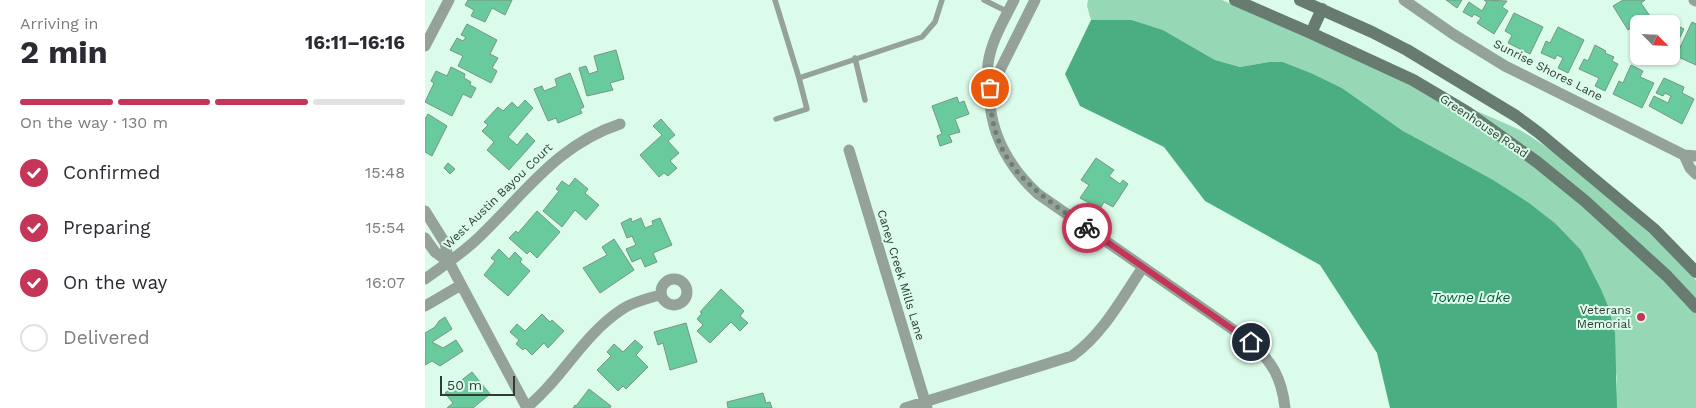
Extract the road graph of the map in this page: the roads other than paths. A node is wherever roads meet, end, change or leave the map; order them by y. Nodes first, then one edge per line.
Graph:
1 (449, 0) edge
2 (775, 0) edge
3 (942, 0) edge
4 (983, 0) edge
5 (1014, 0) edge
6 (1035, 0) edge
7 (1235, 0) edge
8 (1300, 0) edge
9 (1404, 0) edge
10 (1322, 9) junction
11 (1008, 12) junction
12 (1024, 20) junction
13 (1311, 33) junction
14 (425, 46) edge
15 (855, 58) junction
16 (799, 78) junction
17 (990, 88) junction
18 (865, 100) dead end
19 (776, 119) dead end
20 (620, 124) dead end
21 (849, 150) dead end
22 (1690, 155) edge
23 (1696, 174) edge
24 (425, 211) edge
25 (425, 238) edge
26 (449, 262) junction
27 (1143, 267) junction
28 (1696, 272) edge
29 (425, 279) edge
30 (461, 285) junction
31 (661, 295) dead end
32 (425, 306) edge
33 (1696, 308) edge
34 (926, 405) edge
35 (526, 408) edge
36 (905, 408) edge
37 (1285, 408) edge

1 - 14 street
2 - 16 lane
3 - 15 lane
4 - 11 lane
5 - 11 street
6 - 12 street
7 - 13 main road, Greenhouse Road
8 - 10 main road, Greenhouse Road
9 - 22 street, Sunrise Shores Lane
10 - 13 main road
10 - 28 main road, Greenhouse Road
11 - 12 street
11 - 17 street
12 - 17 street
13 - 33 main road, Greenhouse Road
15 - 16 lane
15 - 18 lane
16 - 19 lane
17 - 27 street
20 - 26 street, West Austin Bayou Court
21 - 34 street, Caney Creek Mills Lane
22 - 23 street, Sunrise Shores Lane
24 - 26 street
25 - 26 street
26 - 29 street, West Austin Bayou Court
26 - 30 street
27 - 34 street
27 - 37 street
30 - 32 street
30 - 35 street
31 - 35 street
34 - 36 street

